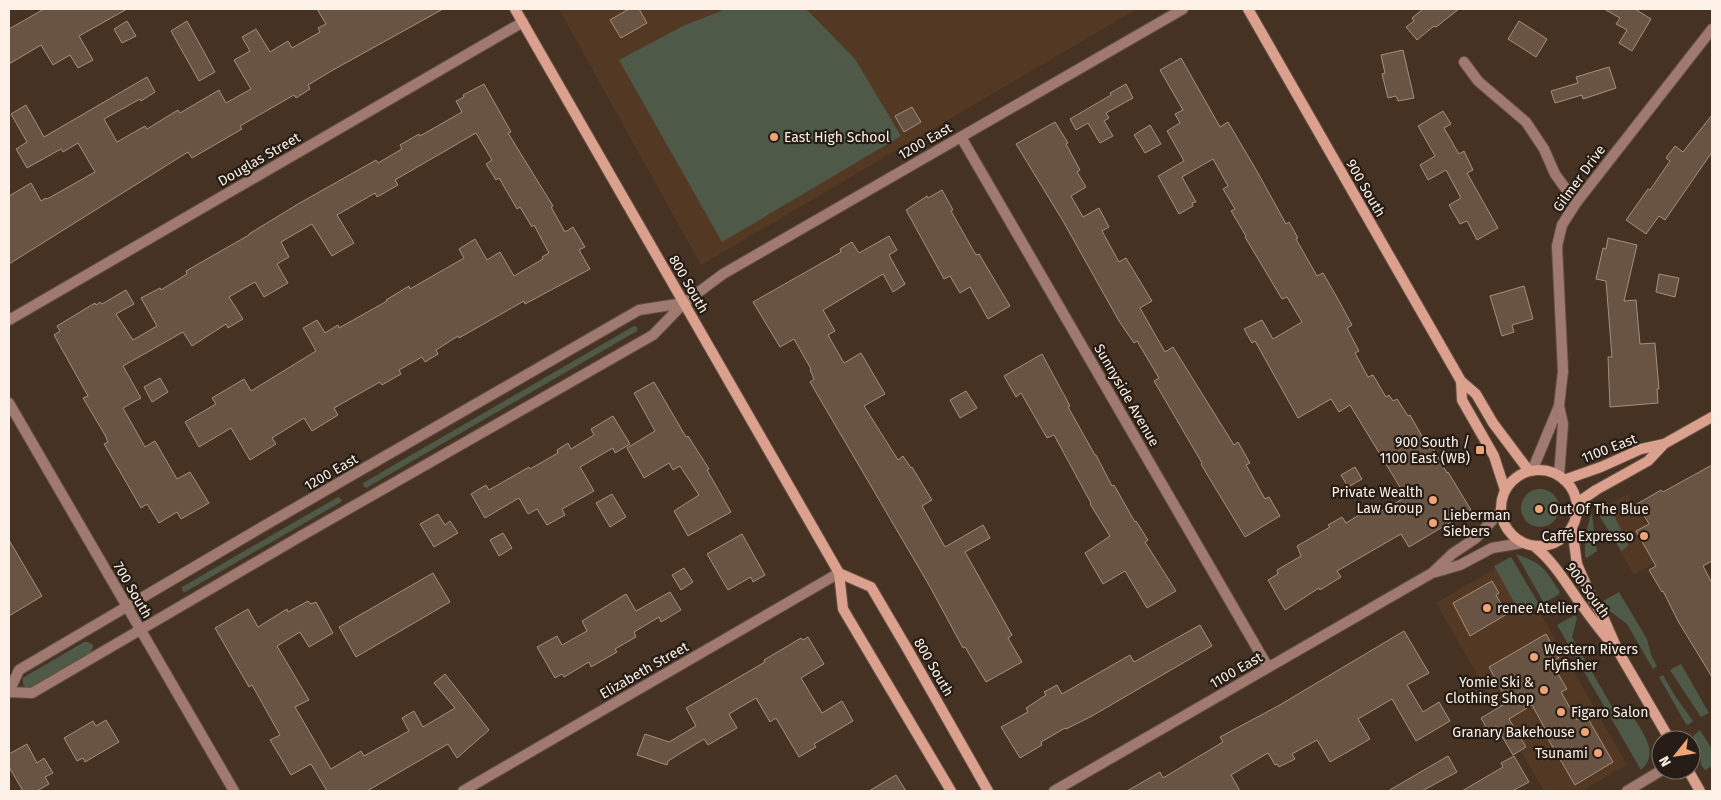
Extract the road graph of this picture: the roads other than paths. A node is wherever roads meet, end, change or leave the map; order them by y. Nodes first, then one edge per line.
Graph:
1 (515, 9) edge
2 (1183, 9) edge
3 (1248, 9) edge
4 (523, 22) junction
5 (1712, 29) edge
6 (1464, 62) dead end
7 (961, 137) junction
8 (1576, 203) junction
9 (684, 303) junction
10 (9, 320) edge
11 (1461, 381) junction
12 (9, 402) edge
13 (1559, 406) junction
14 (1712, 417) edge
15 (1664, 444) junction
16 (1530, 471) junction
17 (1561, 478) junction
18 (1506, 490) junction
19 (1577, 503) junction
20 (1501, 511) junction
21 (1572, 528) junction
22 (1522, 542) junction
23 (1534, 546) junction
24 (840, 573) junction
25 (1432, 573) junction
26 (127, 608) junction
27 (140, 629) junction
28 (1618, 651) junction
29 (1268, 667) junction
30 (9, 692) edge
31 (1664, 730) edge
32 (1651, 777) edge
33 (1694, 780) edge
34 (234, 791) edge
35 (463, 791) edge
36 (951, 791) edge
37 (988, 791) edge
38 (1054, 791) edge
39 (1627, 791) edge
40 (1700, 791) edge

1 - 4 street, 800 South
2 - 7 street, 1200 East
3 - 11 street, 900 South
4 - 9 street, 800 South
4 - 10 street, Douglas Street
5 - 8 street, Gilmer Drive
6 - 8 street
7 - 9 street, 1200 East
7 - 29 street, Sunnyside Avenue
8 - 13 street, Gilmer Drive
9 - 24 street, 800 South
9 - 26 street, 1200 East
9 - 27 street, 1200 East
11 - 16 street, 900 South
11 - 18 street, 900 South
12 - 26 street, 700 South
13 - 16 street, Gilmer Drive
13 - 17 street, Gilmer Drive
14 - 15 street, 1100 East
15 - 17 street, 1100 East
15 - 19 street, 1100 East
16 - 17 street
16 - 18 street
17 - 19 street
18 - 20 street
19 - 21 street
20 - 22 street
20 - 25 street, 1100 East
21 - 23 street
21 - 28 street, 900 South
22 - 23 street
22 - 25 street, 1100 East
23 - 28 street, 900 South
24 - 35 street, Elizabeth Street
24 - 36 street, 800 South
24 - 37 street, 800 South
25 - 29 street, 1100 East
26 - 27 street, 700 South
26 - 30 street, 1200 East
27 - 30 street, 1200 East
27 - 34 street, 700 South
28 - 31 street, 900 South
29 - 38 street, 1100 East
32 - 39 street
33 - 40 street

